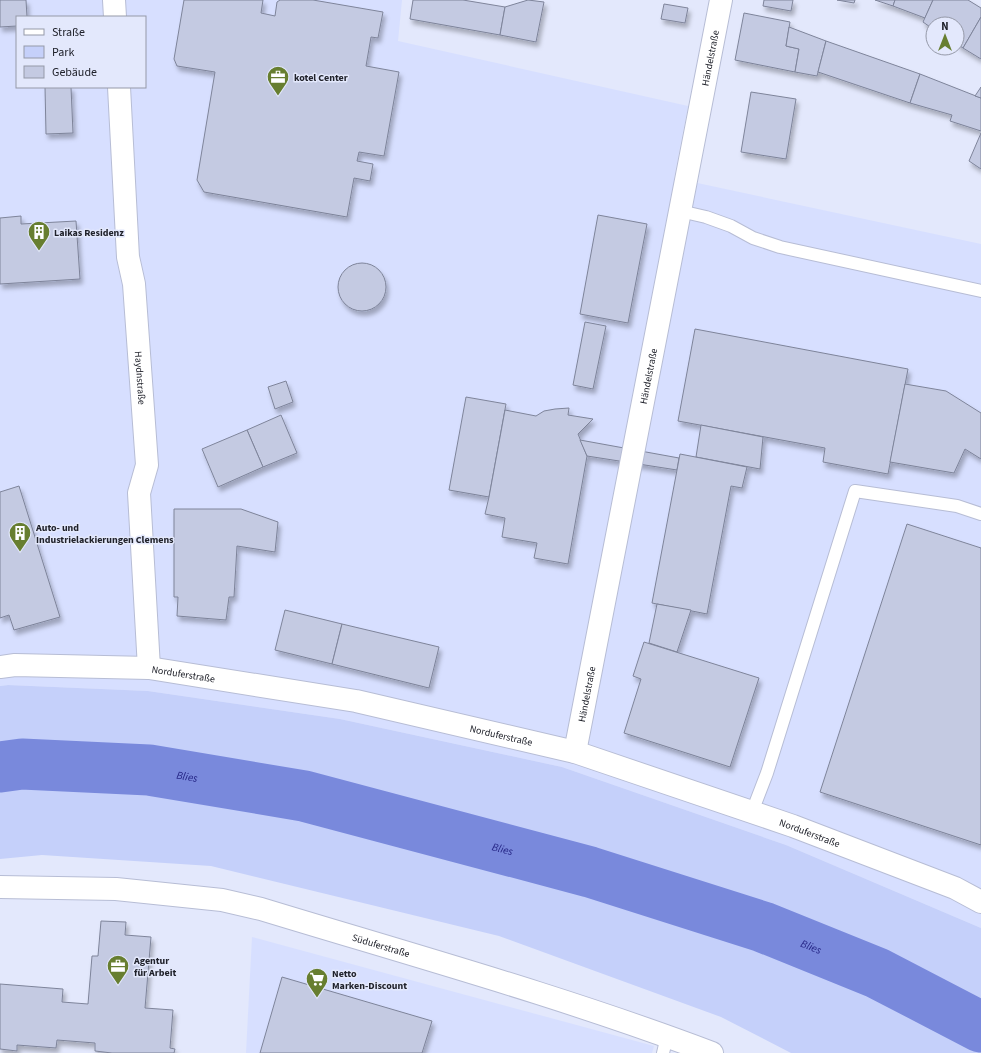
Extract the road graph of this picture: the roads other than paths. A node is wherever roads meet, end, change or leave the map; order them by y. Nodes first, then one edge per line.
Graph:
1 (114, 0) edge
2 (721, 0) edge
3 (115, 16) edge
4 (119, 88) edge
5 (680, 211) junction
6 (981, 291) edge
7 (981, 514) edge
8 (0, 666) edge
9 (149, 668) junction
10 (575, 752) junction
11 (752, 812) junction
12 (0, 887) edge
13 (40, 888) junction
14 (0, 894) edge
15 (981, 902) edge
16 (665, 1044) edge
17 (712, 1053) edge

1 - 3 street
2 - 5 street, Händelstraße
4 - 9 street, Haydnstraße
5 - 6 lane
5 - 10 street, Händelstraße
7 - 11 lane
8 - 9 street, Norduferstraße
9 - 10 street, Norduferstraße
10 - 11 street, Norduferstraße
11 - 15 street, Norduferstraße
12 - 13 street, Süduferstraße
13 - 14 street, Süduferstraße
13 - 16 street, Süduferstraße
16 - 17 street, Süduferstraße

